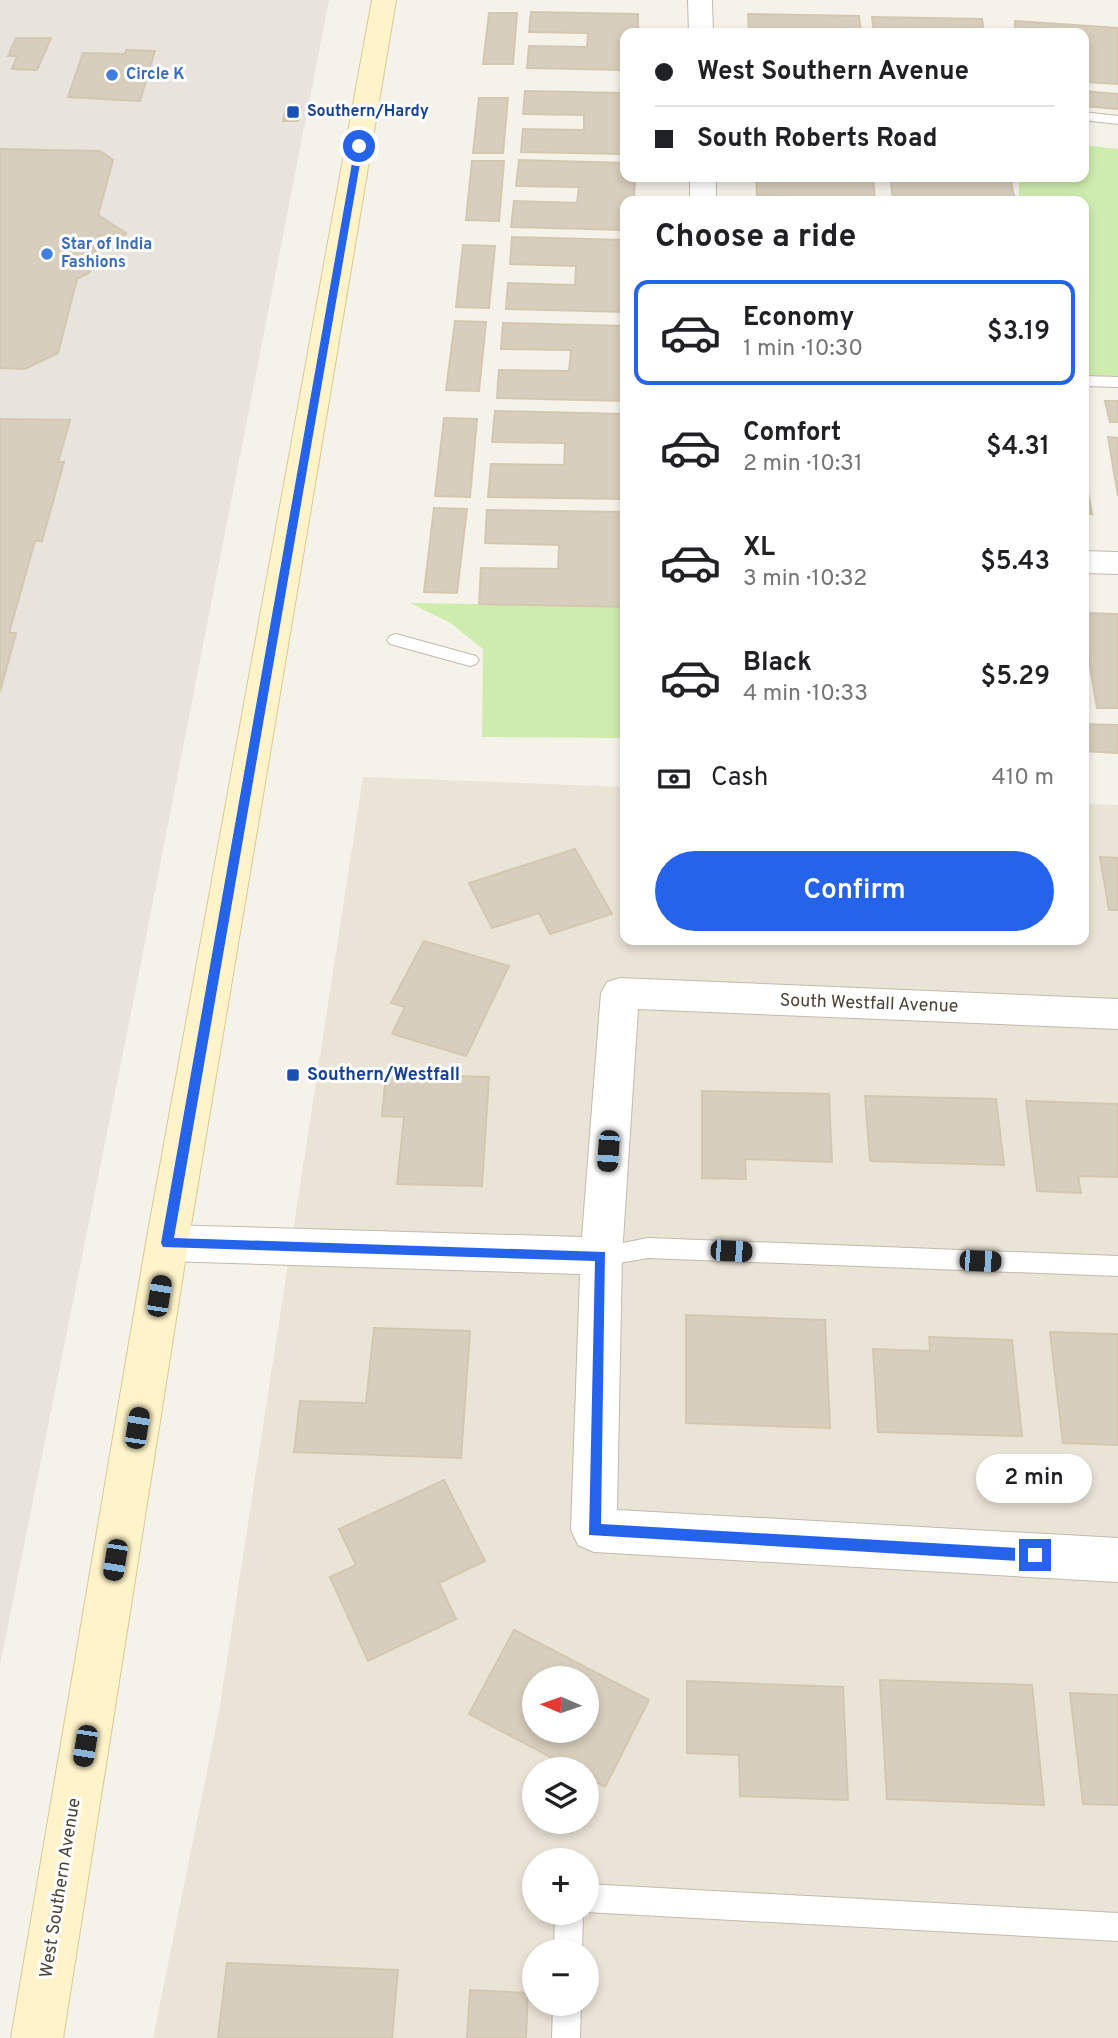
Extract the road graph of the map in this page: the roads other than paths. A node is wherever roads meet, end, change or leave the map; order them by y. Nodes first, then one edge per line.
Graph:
1 (384, 0) edge
2 (700, 0) edge
3 (701, 28) edge
4 (1089, 117) edge
5 (1118, 120) edge
6 (1089, 381) edge
7 (1118, 382) edge
8 (1089, 562) edge
9 (1118, 563) edge
10 (396, 640) dead end
11 (470, 660) dead end
12 (1118, 1014) edge
13 (167, 1243) junction
14 (601, 1256) junction
15 (1118, 1266) edge
16 (1118, 1560) edge
17 (599, 1899) edge
18 (1118, 1927) edge
19 (567, 2016) edge
20 (37, 2038) edge
21 (566, 2038) edge

1 - 13 main road, West Southern Avenue
2 - 3 street
4 - 5 lane
6 - 7 lane
8 - 9 street
10 - 11 lane
12 - 14 street, South Westfall Avenue
13 - 14 street
13 - 20 main road, West Southern Avenue
14 - 15 lane
14 - 16 street
17 - 18 lane
19 - 21 lane

